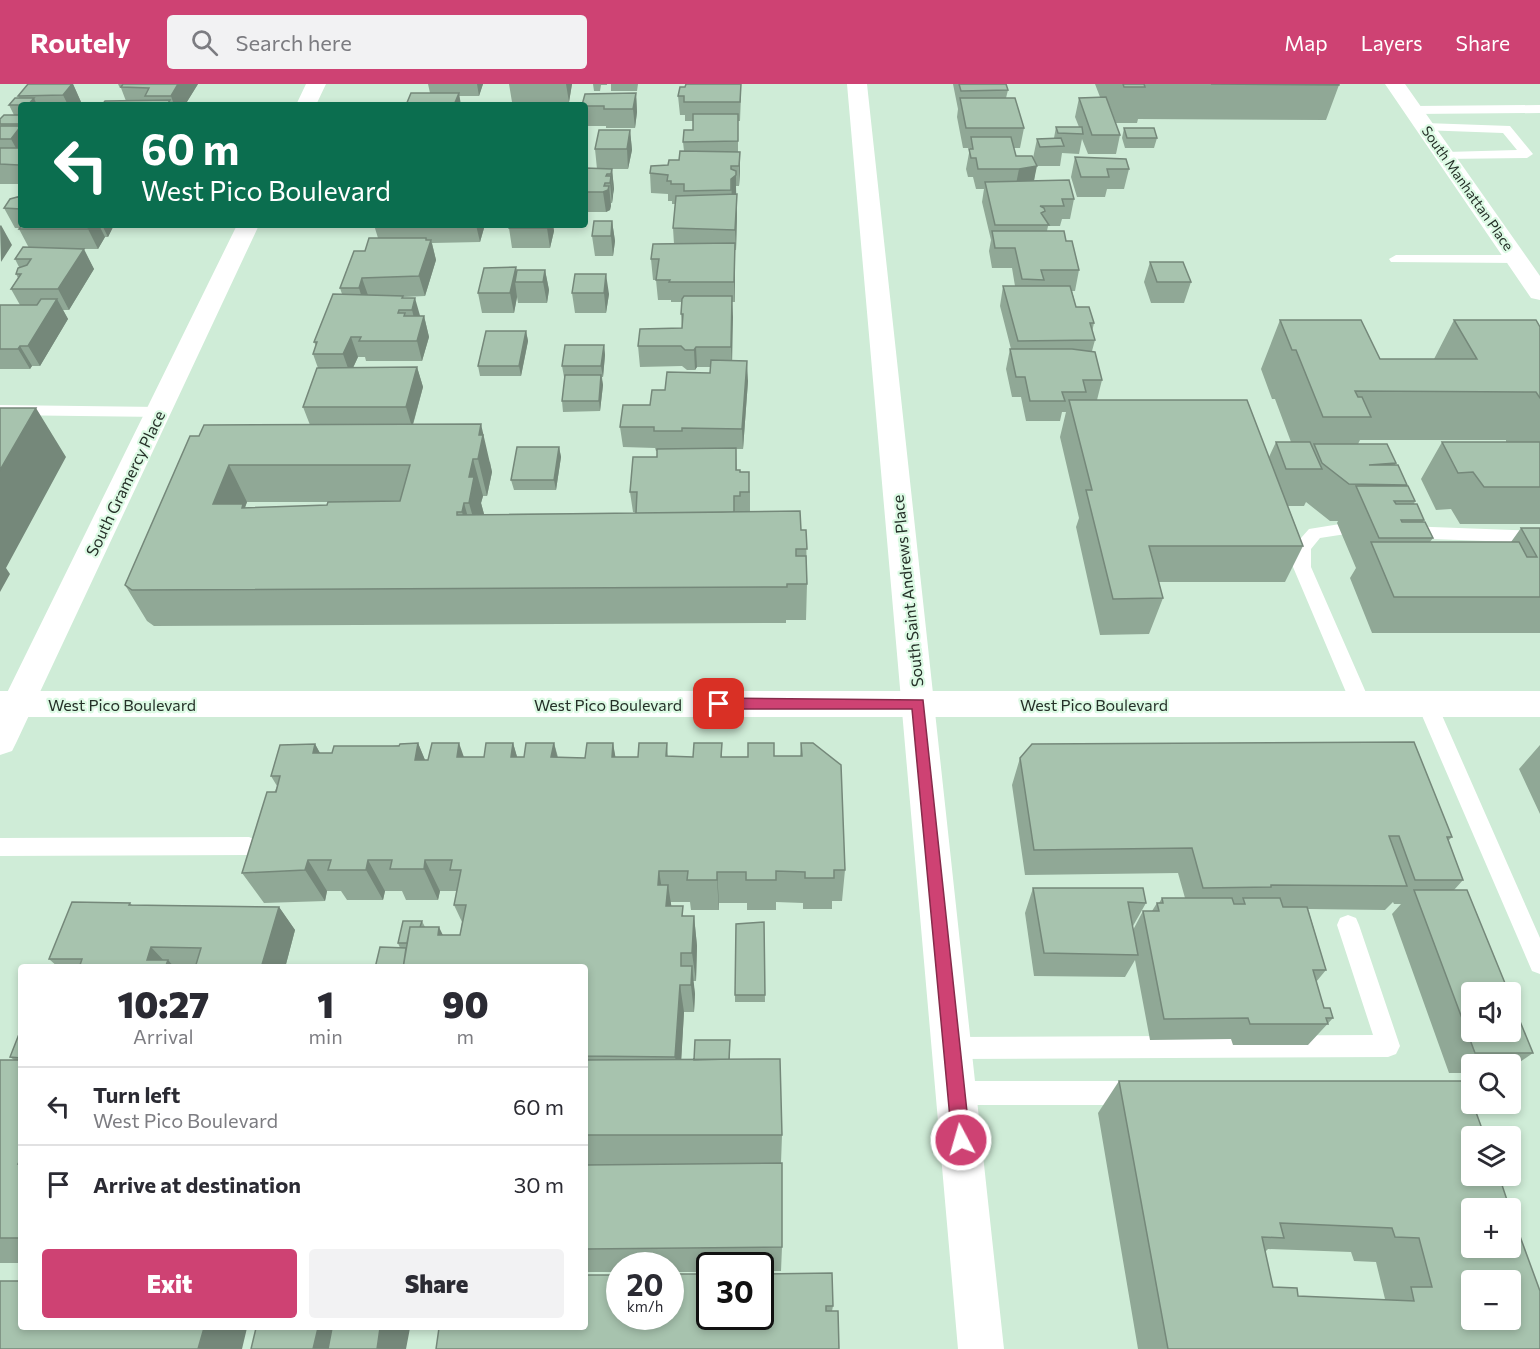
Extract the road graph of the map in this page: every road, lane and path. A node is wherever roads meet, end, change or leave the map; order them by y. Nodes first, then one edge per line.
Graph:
1 (316, 84) edge
2 (857, 84) edge
3 (1395, 84) edge
4 (307, 102) edge
5 (1540, 109) edge
6 (1419, 118) junction
7 (1446, 156) junction
8 (247, 228) edge
9 (1396, 259) dead end
10 (1517, 259) junction
11 (1540, 293) edge
12 (0, 410) edge
13 (160, 412) junction
14 (1340, 530) dead end
15 (1390, 531) edge
16 (1540, 537) edge
17 (9, 704) edge
18 (918, 704) junction
19 (1361, 704) junction
20 (1427, 704) junction
21 (1540, 704) edge
22 (0, 741) edge
23 (249, 846) edge
24 (0, 847) edge
25 (1348, 925) dead end
26 (1540, 964) edge
27 (951, 1048) junction
28 (956, 1093) junction
29 (1160, 1093) edge
30 (981, 1349) edge

1 - 4 street
2 - 18 street, South Saint Andrews Place
3 - 6 street, South Manhattan Place
5 - 6 lane
6 - 7 street, South Manhattan Place
6 - 7 lane
7 - 10 street, South Manhattan Place
8 - 13 street, South Gramercy Place
9 - 10 lane
10 - 11 street, South Manhattan Place
12 - 13 lane
13 - 17 street, South Gramercy Place
14 - 19 lane
15 - 16 lane
17 - 18 street, West Pico Boulevard
17 - 22 street, South Gramercy Place
18 - 19 street, West Pico Boulevard
18 - 27 street, South Saint Andrews Place
19 - 20 street, West Pico Boulevard
20 - 21 street, West Pico Boulevard
20 - 26 lane
23 - 24 lane
25 - 27 lane
27 - 28 street, South Saint Andrews Place
28 - 29 lane
28 - 30 street, South Saint Andrews Place

